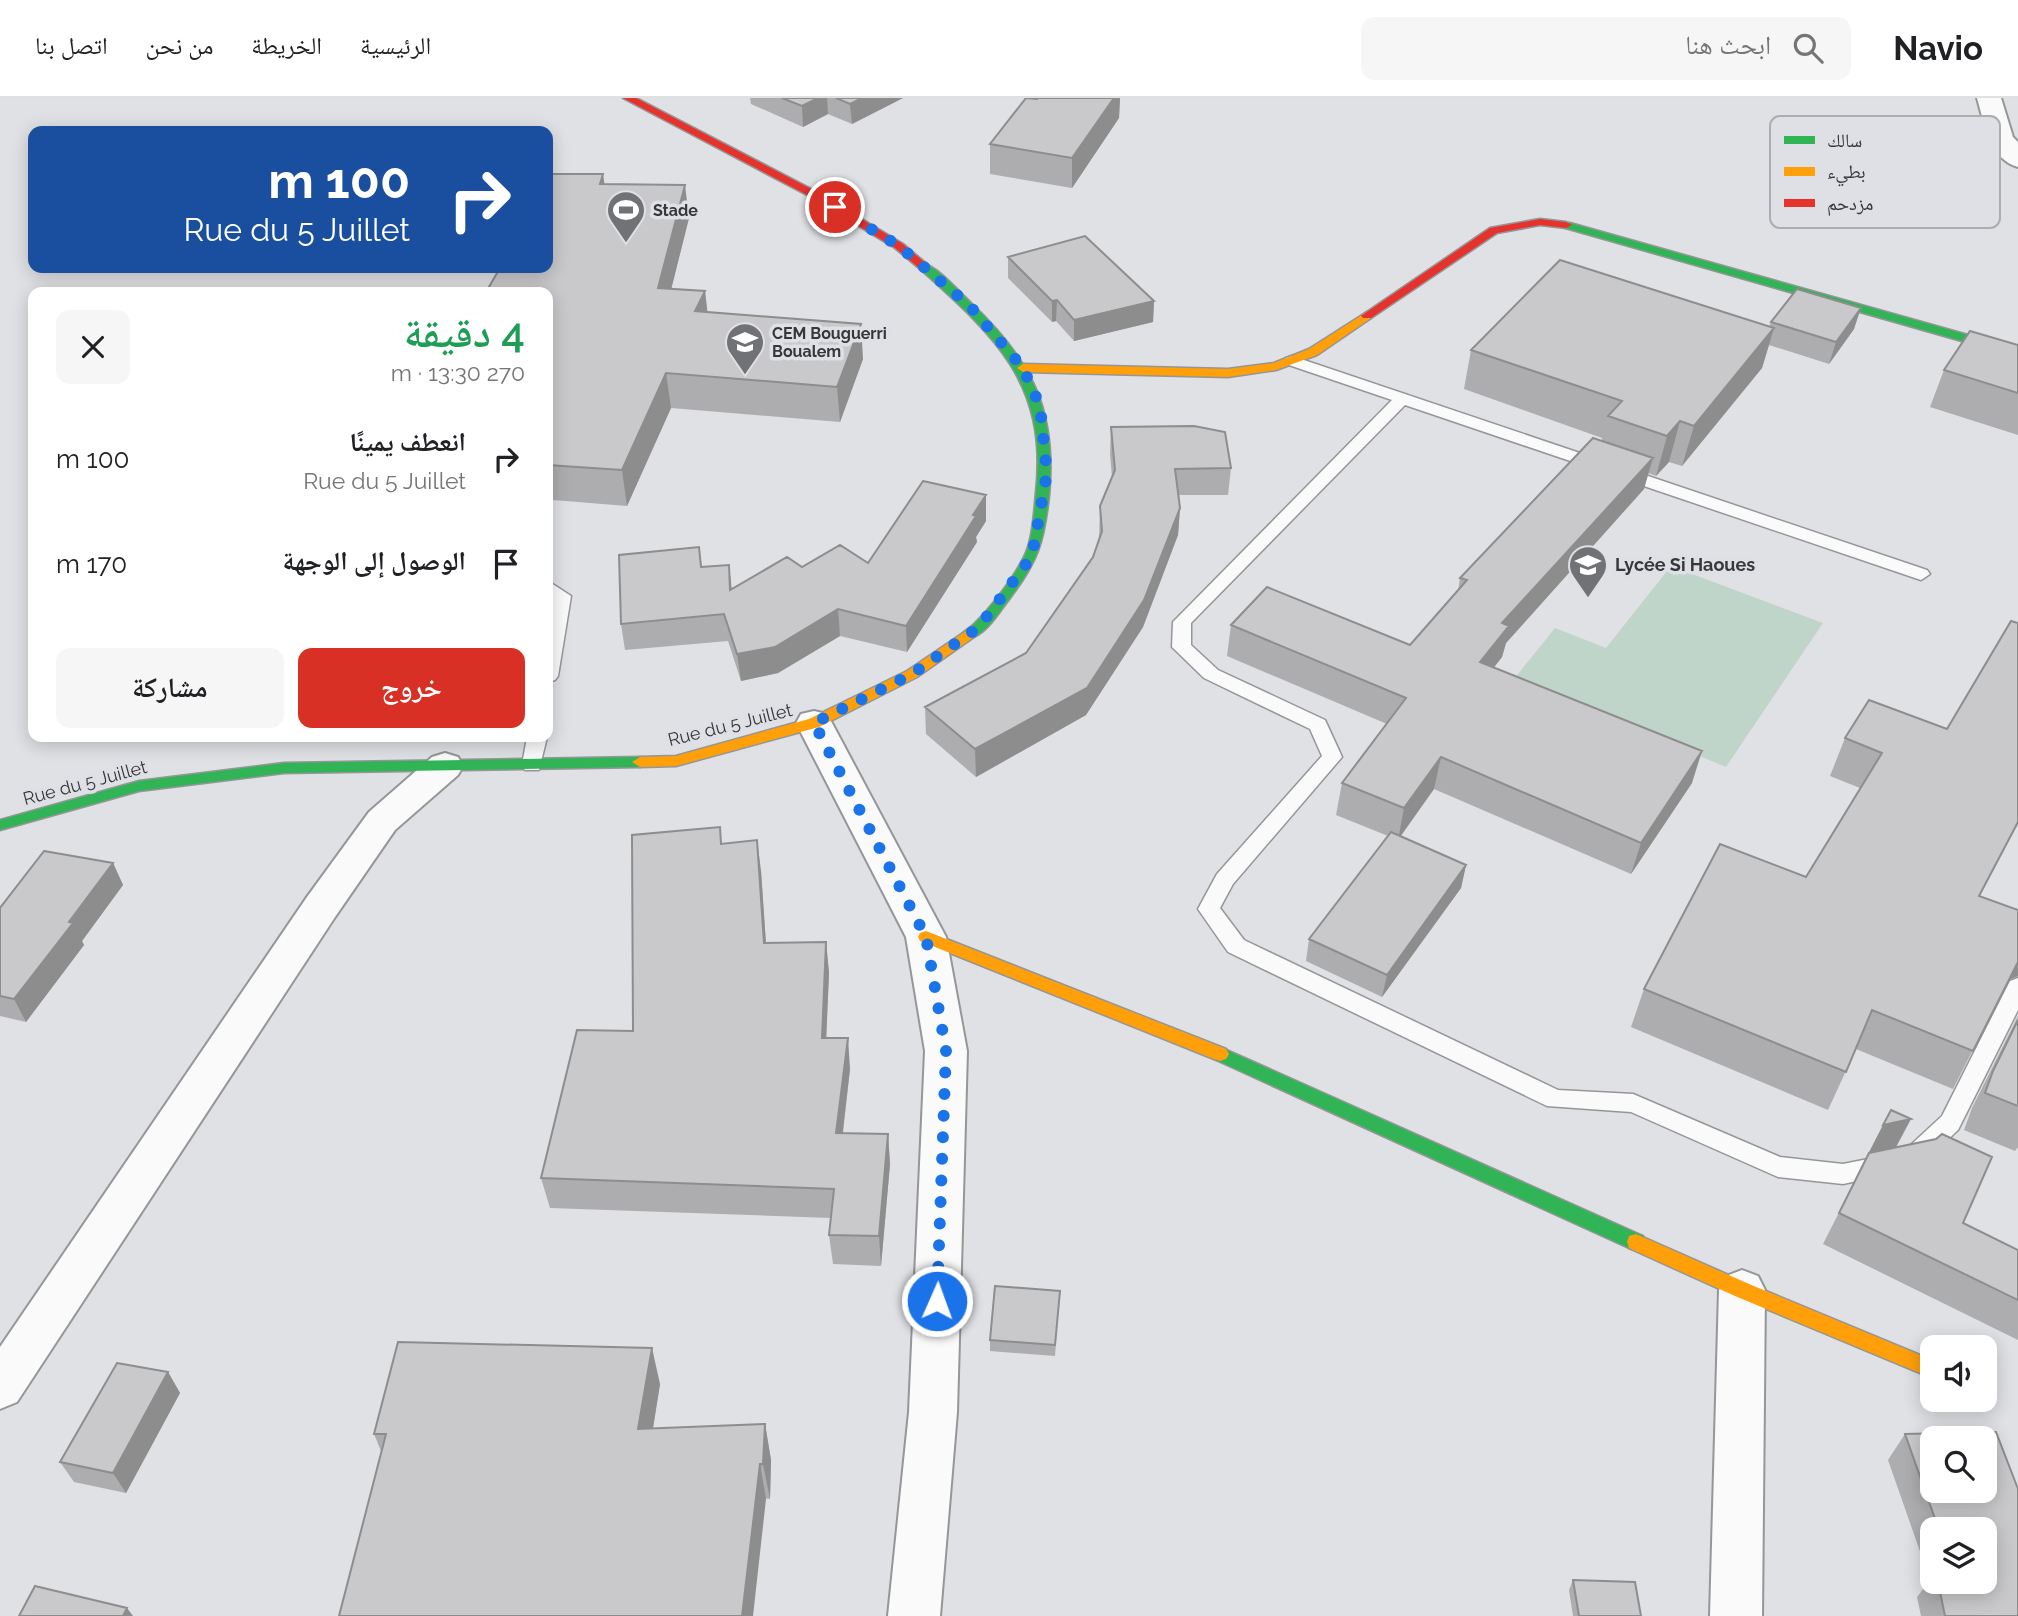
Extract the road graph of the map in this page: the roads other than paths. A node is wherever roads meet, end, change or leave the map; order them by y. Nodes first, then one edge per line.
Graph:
1 (628, 98) edge
2 (1989, 98) edge
3 (1994, 116) edge
4 (2000, 135) edge
5 (2018, 159) edge
6 (2018, 352) edge
7 (1292, 360) junction
8 (1023, 368) junction
9 (1403, 398) junction
10 (1921, 574) dead end
11 (553, 590) edge
12 (553, 647) edge
13 (814, 723) junction
14 (536, 742) edge
15 (533, 765) junction
16 (444, 766) junction
17 (0, 825) edge
18 (926, 937) junction
19 (2018, 987) edge
20 (1742, 1290) junction
21 (1920, 1364) edge
22 (0, 1387) edge
23 (914, 1616) edge
24 (1736, 1616) edge

1 - 8 street, Rue du 5 Juillet
2 - 3 street
4 - 5 street
6 - 7 street
7 - 8 street
7 - 9 lane
8 - 13 street, Rue du 5 Juillet
9 - 10 lane
9 - 19 lane
11 - 12 lane
13 - 15 street, Rue du 5 Juillet
13 - 18 street
14 - 15 lane
15 - 16 street, Rue du 5 Juillet
16 - 17 street, Rue du 5 Juillet
16 - 22 street
18 - 20 street
18 - 23 street
20 - 21 street
20 - 24 street

